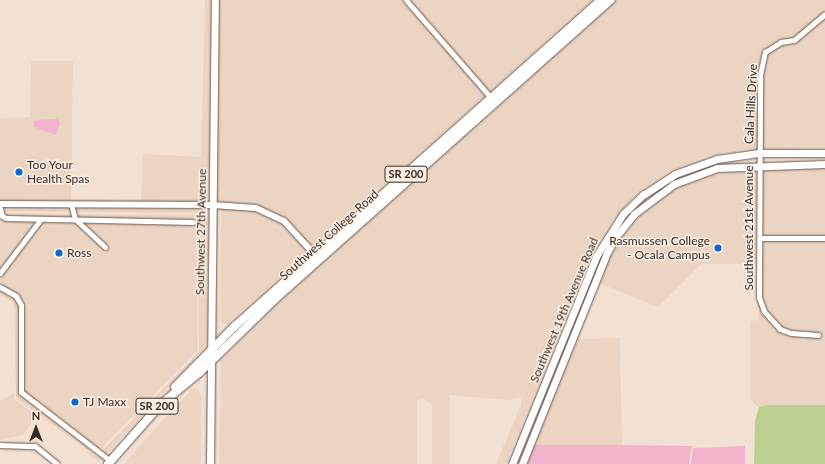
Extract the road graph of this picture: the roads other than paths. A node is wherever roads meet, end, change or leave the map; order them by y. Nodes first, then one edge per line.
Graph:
1 (215, 0) edge
2 (406, 0) edge
3 (601, 0) edge
4 (611, 0) edge
5 (825, 14) edge
6 (493, 100) junction
7 (759, 153) junction
8 (825, 153) edge
9 (825, 164) edge
10 (760, 166) junction
11 (0, 204) edge
12 (72, 204) junction
13 (212, 205) junction
14 (0, 208) edge
15 (41, 219) junction
16 (74, 219) junction
17 (193, 222) dead end
18 (761, 238) junction
19 (825, 238) edge
20 (105, 247) dead end
21 (317, 257) junction
22 (0, 273) edge
23 (0, 287) edge
24 (818, 335) dead end
25 (211, 349) junction
26 (211, 361) junction
27 (0, 445) edge
28 (106, 462) edge
29 (57, 464) edge
30 (210, 464) edge
31 (512, 464) edge
32 (522, 464) edge

1 - 13 main road, Southwest 27th Avenue
2 - 6 street
3 - 6 main road, Southwest College Road / SR 200
4 - 6 main road, Southwest College Road / SR 200
5 - 7 street, Cala Hills Drive
6 - 21 main road, Southwest College Road / SR 200
7 - 8 main road, Southwest 19th Avenue Road
7 - 10 street, Southwest 21st Avenue
7 - 31 main road, Southwest 19th Avenue Road
9 - 10 main road, Southwest 19th Avenue Road
10 - 18 street, Southwest 21st Avenue
10 - 32 main road, Southwest 19th Avenue Road
11 - 12 street
12 - 13 street
12 - 16 street
13 - 21 street
13 - 25 main road, Southwest 27th Avenue
14 - 15 street
15 - 16 street
15 - 22 street
16 - 17 street
16 - 20 street
18 - 19 street
18 - 24 street, Southwest 21st Avenue
21 - 25 main road, Southwest College Road / SR 200
21 - 26 main road, Southwest College Road / SR 200
23 - 28 street
25 - 26 main road, Southwest 27th Avenue
25 - 28 main road, Southwest College Road / SR 200
26 - 28 main road, Southwest College Road / SR 200
26 - 30 main road, Southwest 27th Avenue
27 - 29 street

